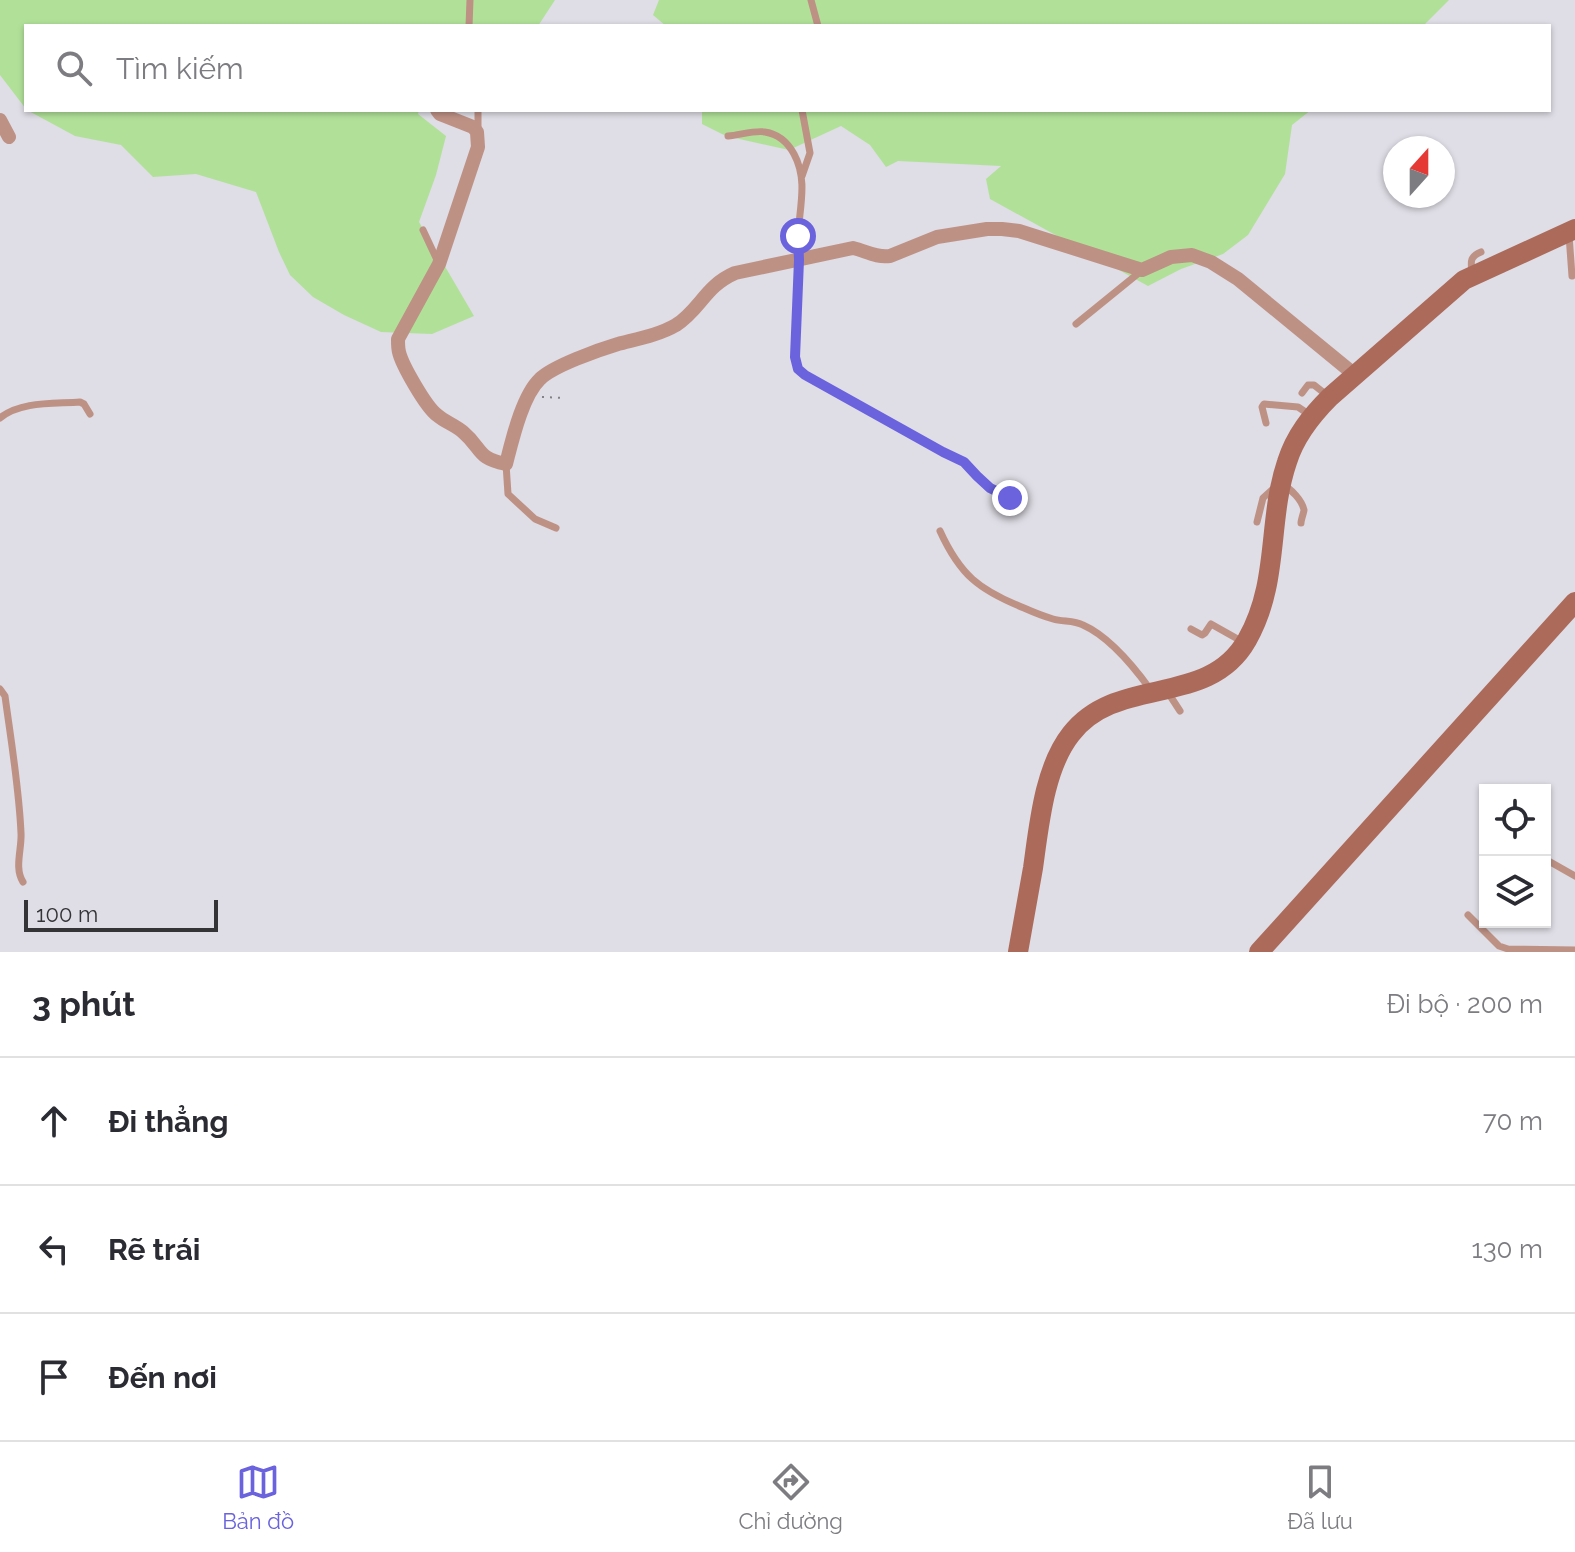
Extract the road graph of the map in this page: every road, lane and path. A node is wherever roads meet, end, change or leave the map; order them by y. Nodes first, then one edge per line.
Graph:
1 (470, 0) edge
2 (811, 0) edge
3 (469, 24) edge
4 (817, 24) edge
5 (438, 112) edge
6 (478, 112) edge
7 (802, 112) edge
8 (0, 120) edge
9 (477, 132) junction
10 (728, 136) dead end
11 (9, 137) dead end
12 (802, 176) junction
13 (423, 230) dead end
14 (1572, 231) edge
15 (1481, 252) dead end
16 (799, 260) junction
17 (439, 264) junction
18 (1142, 270) junction
19 (1472, 275) junction
20 (1572, 276) dead end
21 (1076, 324) dead end
22 (1355, 375) junction
23 (530, 393) junction
24 (1302, 393) dead end
25 (1330, 397) junction
26 (564, 398) dead end
27 (90, 414) dead end
28 (1311, 416) junction
29 (0, 418) edge
30 (1266, 423) dead end
31 (506, 464) junction
32 (1281, 487) junction
33 (1010, 498) dead end
34 (1257, 522) dead end
35 (1301, 523) dead end
36 (556, 528) dead end
37 (940, 531) dead end
38 (1575, 602) edge
39 (1191, 629) dead end
40 (1245, 643) junction
41 (0, 689) edge
42 (1159, 690) junction
43 (1180, 711) dead end
44 (1551, 862) edge
45 (1575, 876) edge
46 (23, 882) dead end
47 (1468, 915) dead end
48 (1575, 950) edge
49 (1018, 952) edge
50 (1259, 952) edge

1 - 3 lane
2 - 4 lane
5 - 9 street
6 - 9 lane
7 - 12 lane
8 - 11 street
9 - 17 street
10 - 12 lane
12 - 16 lane
13 - 17 lane
14 - 19 street
14 - 20 lane
15 - 19 lane
16 - 18 street
16 - 23 street
16 - 33 path
17 - 31 street
18 - 21 lane
18 - 22 street
19 - 22 street
22 - 25 street
23 - 26 path
23 - 31 street
24 - 25 lane
25 - 28 street
27 - 29 lane
28 - 30 lane
28 - 32 street
31 - 36 lane
32 - 34 lane
32 - 35 lane
32 - 40 street
37 - 42 lane
38 - 50 street
39 - 40 lane
40 - 42 street
41 - 46 lane
42 - 43 lane
42 - 49 street
44 - 45 lane
47 - 48 lane

